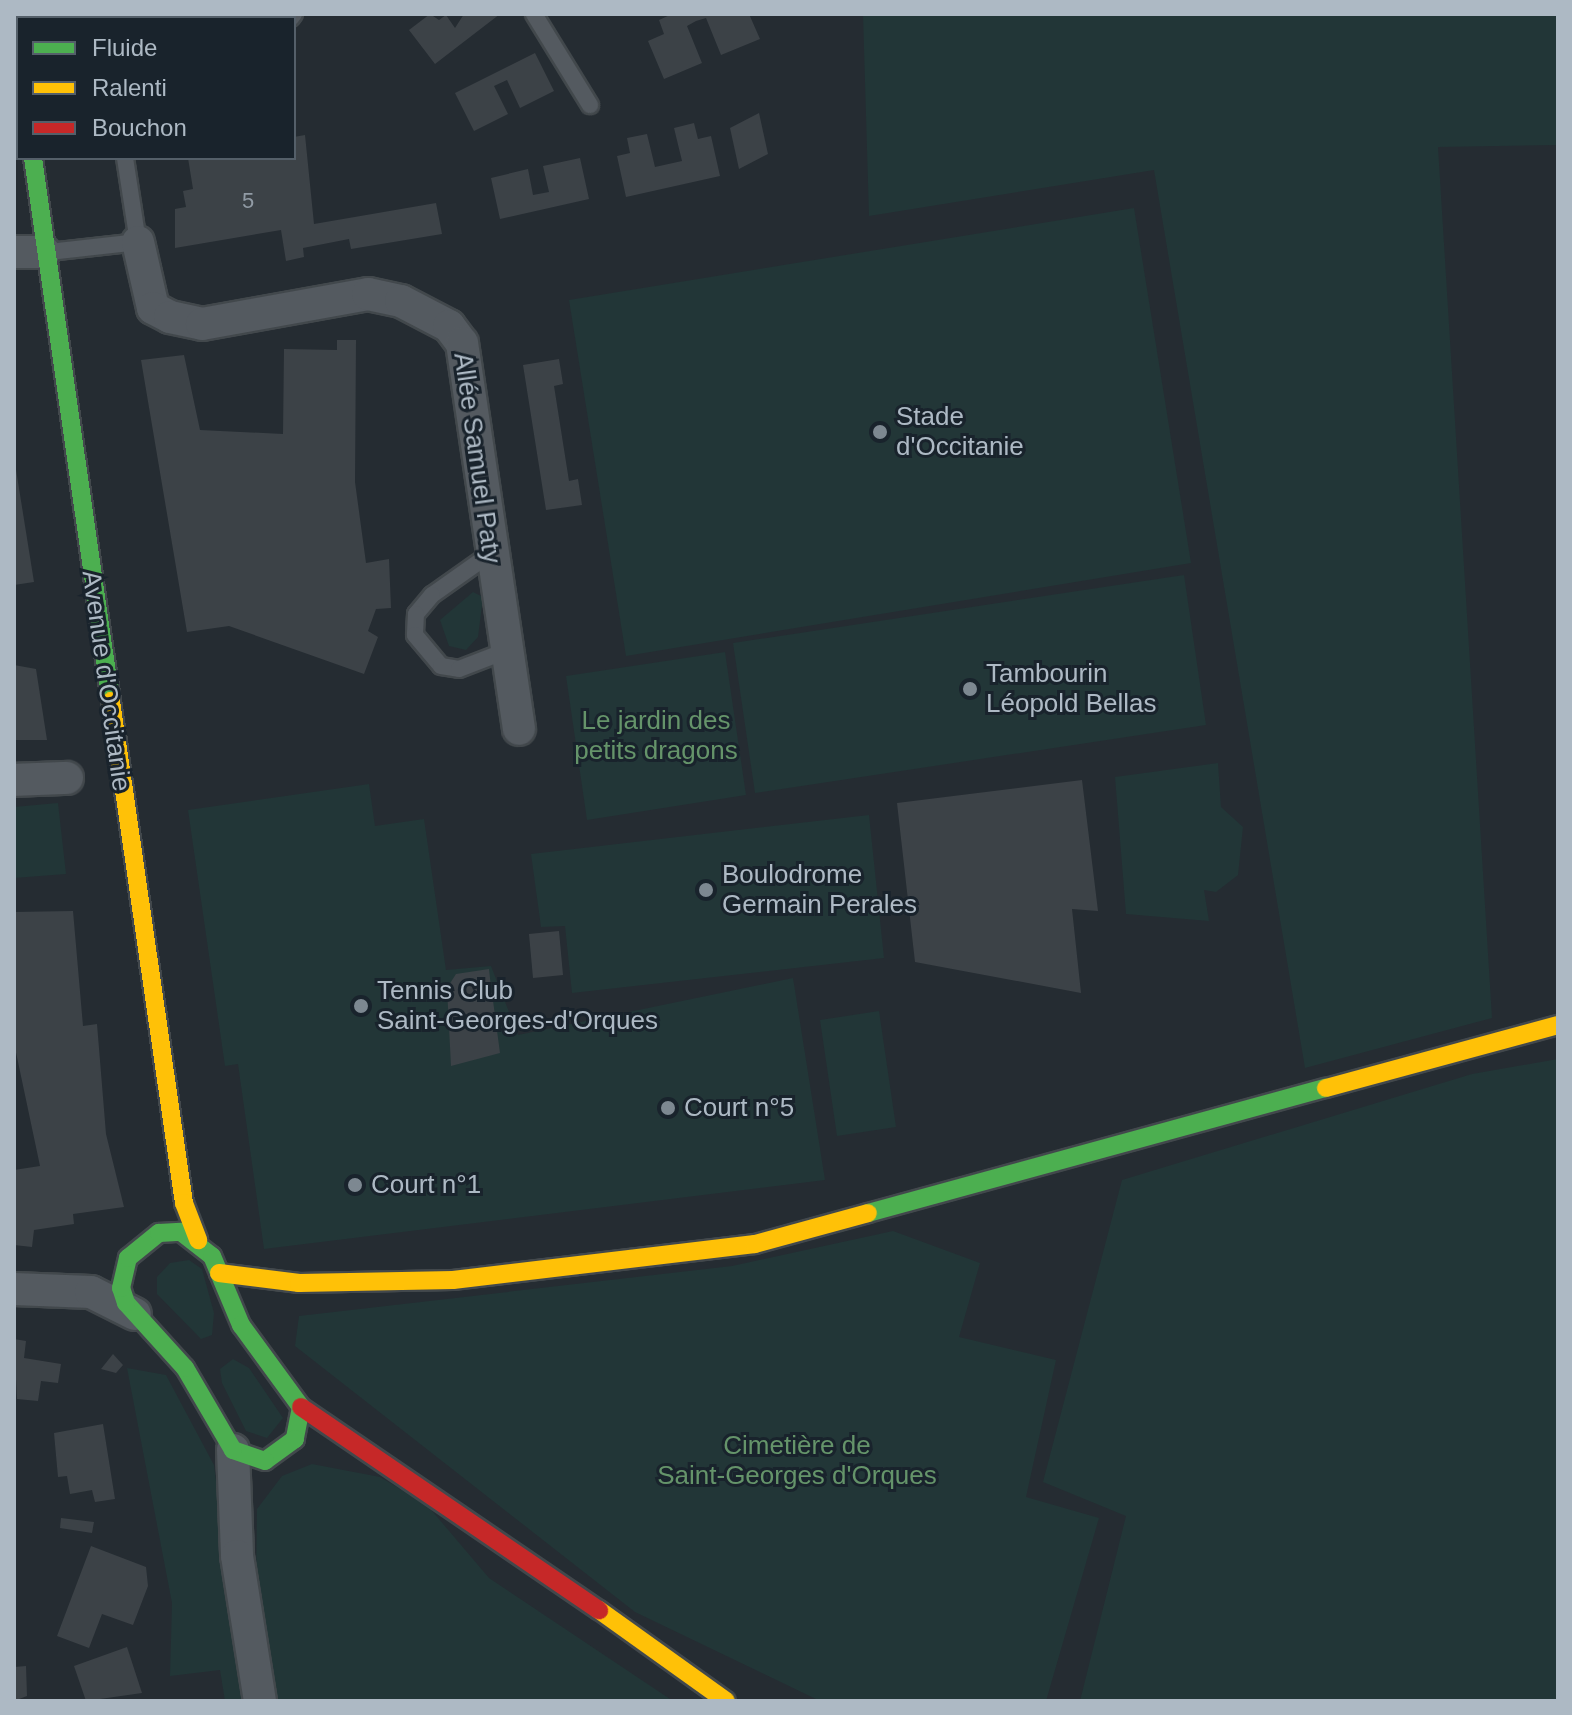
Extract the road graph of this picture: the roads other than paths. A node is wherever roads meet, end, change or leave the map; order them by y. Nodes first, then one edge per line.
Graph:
1 (534, 14) edge
2 (590, 105) dead end
3 (33, 160) edge
4 (125, 160) edge
5 (138, 242) junction
6 (29, 252) edge
7 (490, 554) junction
8 (506, 651) junction
9 (519, 729) dead end
10 (67, 778) dead end
11 (14, 780) edge
12 (1558, 1025) edge
13 (184, 1203) junction
14 (159, 1233) junction
15 (198, 1240) junction
16 (219, 1273) junction
17 (122, 1274) junction
18 (299, 1283) junction
19 (14, 1289) edge
20 (91, 1292) junction
21 (135, 1314) junction
22 (253, 1315) junction
23 (301, 1407) junction
24 (364, 1448) junction
25 (233, 1450) junction
26 (274, 1457) junction
27 (237, 1533) junction
28 (260, 1701) edge
29 (726, 1701) edge

1 - 2 lane
3 - 6 street, Avenue d'Occitanie
4 - 5 lane
5 - 6 lane
5 - 7 street, Allée Samuel Paty
6 - 13 street, Avenue d'Occitanie
7 - 8 street, Allée Samuel Paty
7 - 8 lane
8 - 9 street, Allée Samuel Paty
10 - 11 street
12 - 18 street
13 - 14 street
13 - 15 street, Avenue d'Occitanie
14 - 15 street
14 - 17 street
15 - 16 street, Avenue d'Occitanie
16 - 18 street
16 - 22 street, Avenue d'Occitanie
17 - 20 street
17 - 21 street
18 - 22 street
19 - 20 street
20 - 21 street
21 - 25 street
22 - 23 street, Avenue d'Occitanie
23 - 24 street
23 - 26 street
24 - 26 street
24 - 29 street
25 - 26 street
25 - 27 street
26 - 27 street
27 - 28 street

